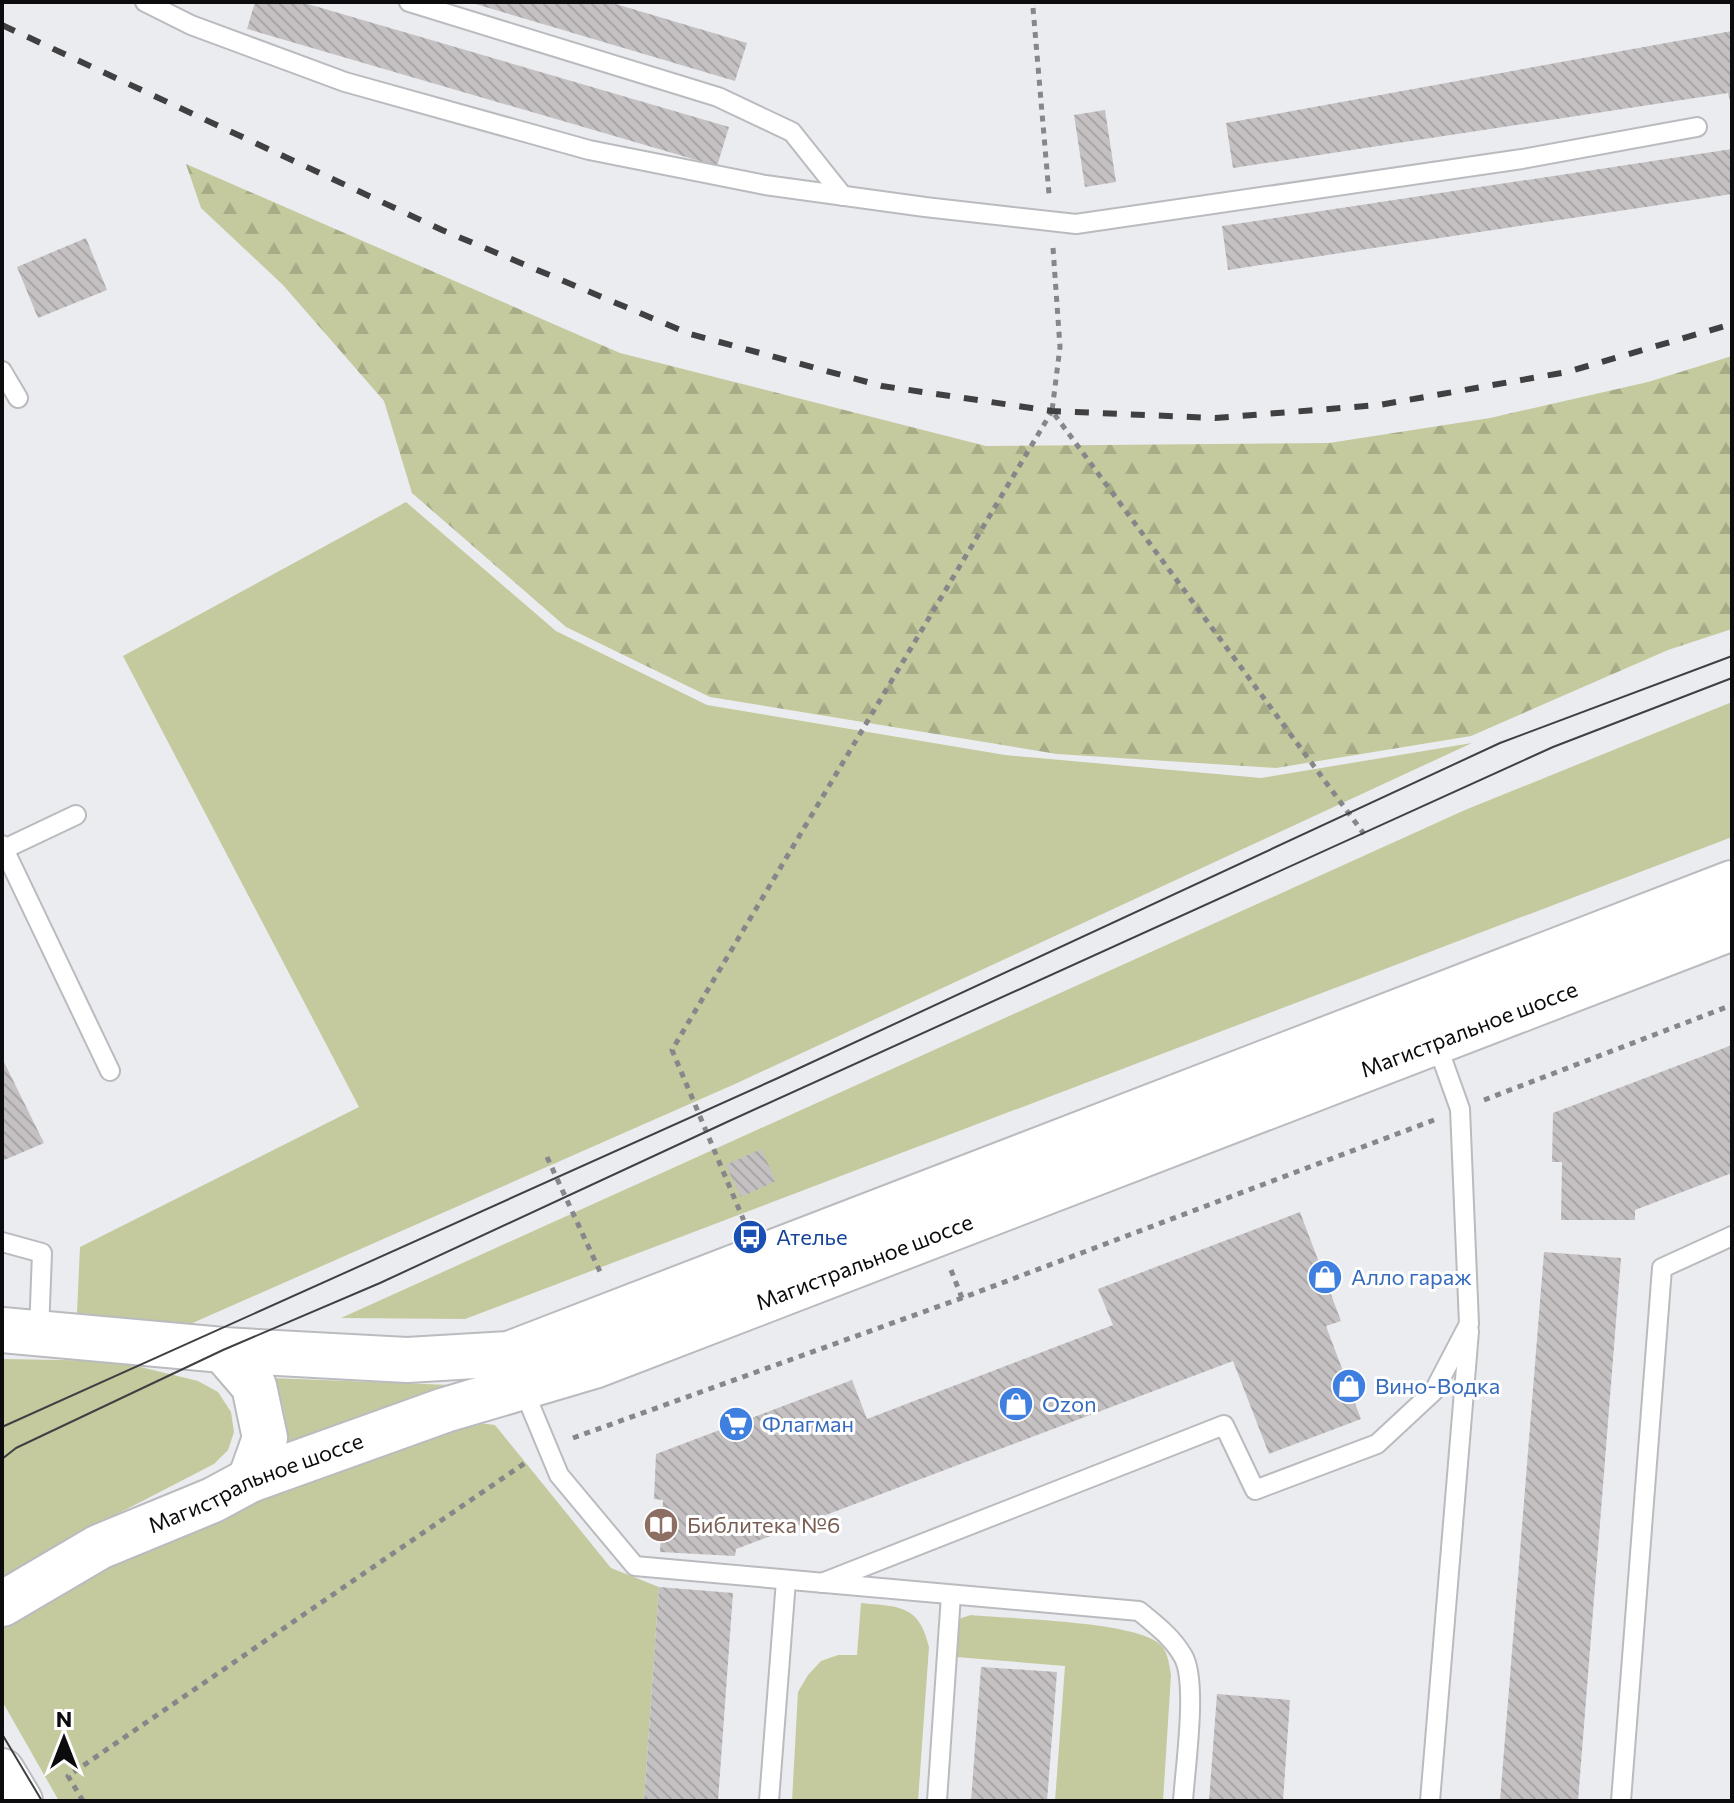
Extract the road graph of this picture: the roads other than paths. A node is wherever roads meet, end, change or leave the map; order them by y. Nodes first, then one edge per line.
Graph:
1 (409, 2) edge
2 (152, 3) edge
3 (1697, 127) dead end
4 (843, 196) junction
5 (2, 371) edge
6 (18, 398) dead end
7 (76, 815) dead end
8 (3, 848) edge
9 (1732, 883) edge
10 (1732, 928) edge
11 (1428, 1022) junction
12 (110, 1071) dead end
13 (1732, 1236) edge
14 (2, 1242) edge
15 (1701, 1249) junction
16 (1732, 1251) edge
17 (1469, 1324) junction
18 (20, 1331) edge
19 (223, 1350) junction
20 (516, 1370) junction
21 (250, 1480) junction
22 (786, 1580) junction
23 (822, 1583) junction
24 (951, 1595) junction
25 (2, 1604) edge
26 (2, 1771) edge
27 (20, 1801) edge
28 (769, 1801) edge
29 (937, 1801) edge
30 (1183, 1801) edge
31 (1430, 1801) edge
32 (1621, 1801) edge

1 - 4 lane
2 - 4 lane
3 - 4 lane
5 - 6 lane
7 - 8 lane
8 - 12 lane
9 - 11 main road, Магистральное шоссе
10 - 11 main road, Магистральное шоссе
11 - 17 lane
11 - 20 main road, Магистральное шоссе
13 - 15 lane
14 - 18 lane
15 - 16 lane
15 - 32 lane
17 - 23 lane
17 - 31 lane
18 - 19 main road, Магистральное шоссе
19 - 20 main road, Магистральное шоссе
19 - 21 main road
20 - 21 main road, Магистральное шоссе
20 - 22 lane
21 - 25 main road, Магистральное шоссе
22 - 23 lane
22 - 28 lane
23 - 24 lane
24 - 29 lane
24 - 30 lane
26 - 27 main road

